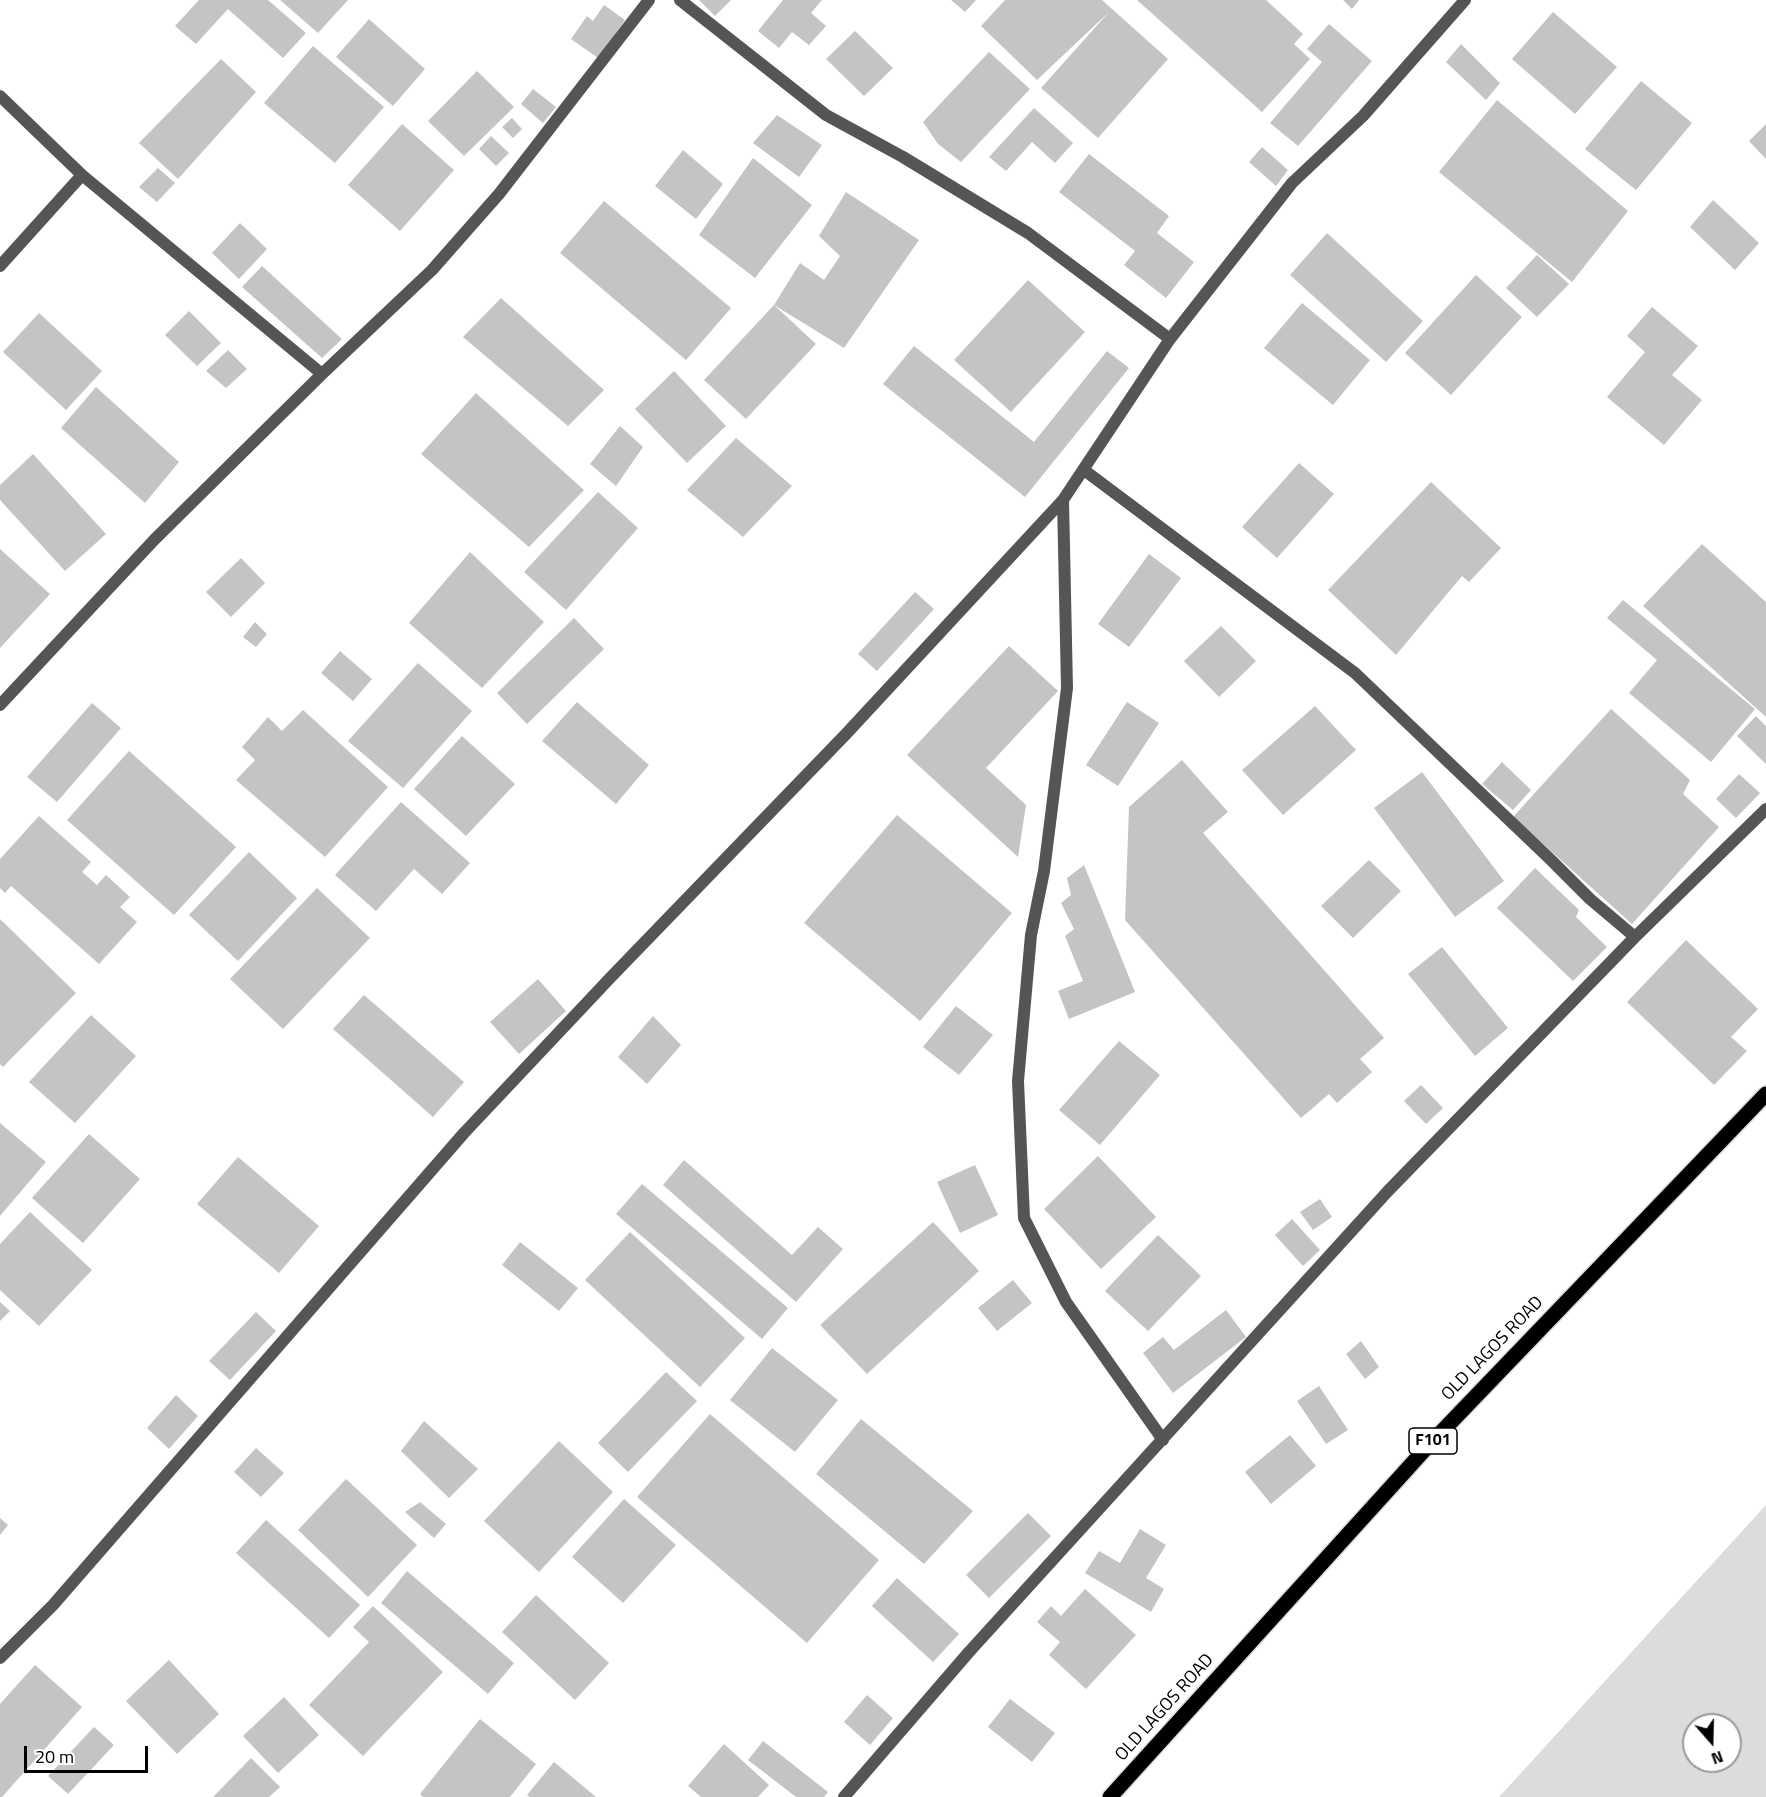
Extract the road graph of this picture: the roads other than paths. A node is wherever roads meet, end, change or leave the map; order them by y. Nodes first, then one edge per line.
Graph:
1 (649, 0) edge
2 (680, 0) edge
3 (1465, 0) edge
4 (0, 96) edge
5 (82, 175) junction
6 (0, 266) edge
7 (1170, 339) junction
8 (322, 374) junction
9 (1084, 470) junction
10 (1063, 500) junction
11 (0, 705) edge
12 (1766, 809) edge
13 (1635, 937) junction
14 (1766, 1094) edge
15 (1163, 1440) junction
16 (0, 1658) edge
17 (844, 1797) edge
18 (1110, 1797) edge

1 - 8 street
2 - 7 street
3 - 7 street
4 - 5 street
5 - 6 street
5 - 8 street
7 - 9 street
8 - 11 street
9 - 10 street
9 - 13 street
10 - 15 street
10 - 16 street
12 - 13 street
13 - 15 street
14 - 18 main road, OLD LAGOS ROAD / F101
15 - 17 street

